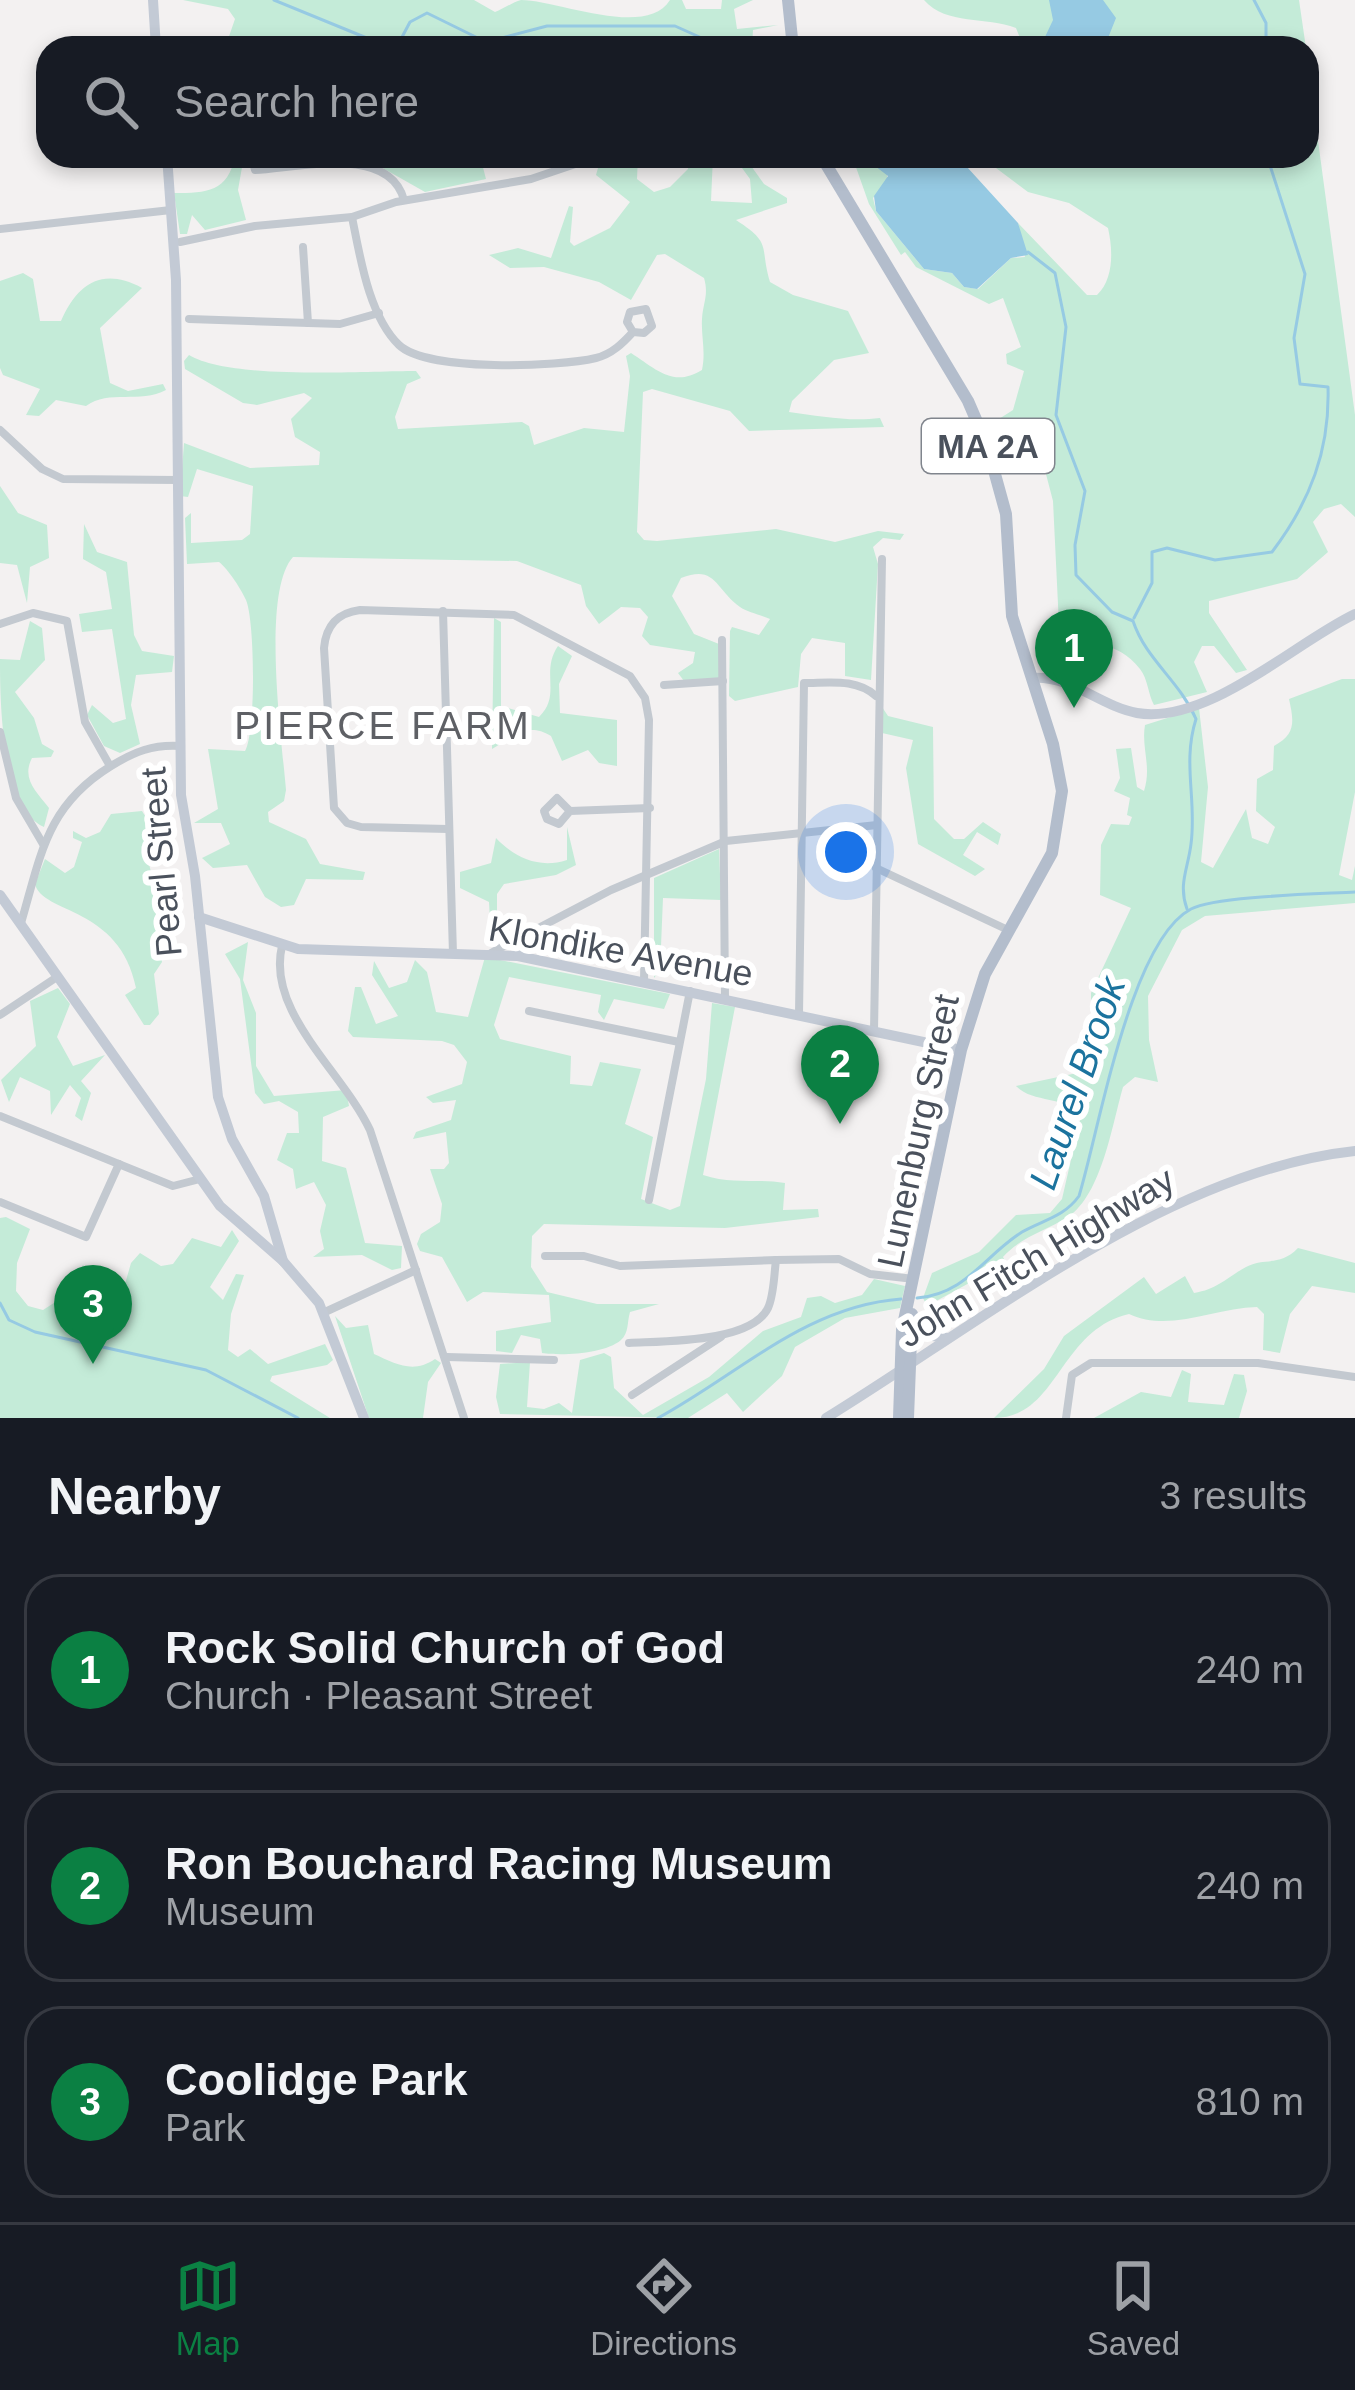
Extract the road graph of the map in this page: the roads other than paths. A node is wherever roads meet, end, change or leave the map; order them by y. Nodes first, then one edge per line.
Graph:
1 (153, 0) edge
2 (788, 0) edge
3 (155, 36) edge
4 (792, 36) edge
5 (168, 168) edge
6 (254, 168) edge
7 (299, 168) edge
8 (371, 168) edge
9 (564, 168) edge
10 (828, 168) edge
11 (404, 200) junction
12 (171, 210) junction
13 (352, 217) junction
14 (0, 229) edge
15 (180, 242) dead end
16 (303, 247) dead end
17 (379, 313) junction
18 (189, 319) dead end
19 (308, 323) junction
20 (633, 332) dead end
21 (0, 430) edge
22 (178, 480) junction
23 (882, 559) dead end
24 (443, 611) junction
25 (1355, 614) edge
26 (0, 624) edge
27 (722, 640) dead end
28 (1032, 678) junction
29 (723, 681) junction
30 (664, 685) dead end
31 (878, 698) junction
32 (0, 732) edge
33 (181, 746) junction
34 (110, 766) junction
35 (650, 808) junction
36 (570, 812) dead end
37 (877, 825) junction
38 (448, 829) junction
39 (802, 830) junction
40 (726, 841) junction
41 (44, 845) junction
42 (876, 868) junction
43 (648, 873) junction
44 (0, 895) edge
45 (199, 917) junction
46 (21, 924) junction
47 (1010, 931) junction
48 (521, 936) junction
49 (282, 946) junction
50 (453, 953) junction
51 (491, 953) junction
52 (518, 956) junction
53 (57, 977) junction
54 (644, 981) junction
55 (690, 991) junction
56 (725, 998) junction
57 (529, 1011) dead end
58 (799, 1014) junction
59 (0, 1015) edge
60 (874, 1030) junction
61 (679, 1042) junction
62 (962, 1050) junction
63 (0, 1116) edge
64 (1355, 1151) edge
65 (119, 1164) junction
66 (200, 1179) junction
67 (649, 1200) dead end
68 (0, 1202) edge
69 (269, 1211) junction
70 (242, 1224) junction
71 (545, 1256) dead end
72 (776, 1260) junction
73 (283, 1262) junction
74 (416, 1270) junction
75 (915, 1284) junction
76 (911, 1311) junction
77 (325, 1312) junction
78 (963, 1334) junction
79 (721, 1337) junction
80 (629, 1343) dead end
81 (447, 1357) junction
82 (554, 1360) dead end
83 (904, 1371) junction
84 (1355, 1377) edge
85 (632, 1395) dead end
86 (364, 1418) edge
87 (464, 1418) edge
88 (826, 1418) edge
89 (899, 1418) edge
90 (908, 1418) edge
91 (1066, 1418) edge

1 - 3 street
2 - 4 main road
5 - 12 street, Pearl Street
6 - 7 street
8 - 11 street
9 - 11 street
10 - 28 main road, MA 2A
11 - 13 street
12 - 14 street
12 - 22 street, Pearl Street
13 - 15 street
13 - 17 street
16 - 19 street
17 - 19 street
17 - 20 street
18 - 19 street
21 - 22 street
22 - 33 street, Pearl Street
23 - 31 street
24 - 35 street
24 - 38 street
24 - 38 street
25 - 28 street
26 - 34 street
27 - 29 street
28 - 47 main road, Lunenburg Street / MA 2A
29 - 30 street
29 - 40 street
31 - 37 street
31 - 39 street
32 - 41 street
33 - 34 street
33 - 45 street, Pearl Street
34 - 41 street
35 - 36 street
35 - 43 street
37 - 39 street
37 - 42 street
38 - 50 street
39 - 40 street
39 - 58 street
40 - 43 street
40 - 56 street
41 - 46 street
42 - 47 street
42 - 60 street
43 - 48 street
43 - 54 street
44 - 46 street
45 - 49 street, Klondike Avenue
45 - 69 street, Pearl Street
46 - 53 street
47 - 62 main road, Lunenburg Street / MA 2A
48 - 51 street
48 - 52 street
49 - 50 street, Klondike Avenue
49 - 74 street
50 - 51 street, Klondike Avenue
51 - 52 street, Klondike Avenue
52 - 54 street, Klondike Avenue
53 - 59 street
53 - 66 street
54 - 55 street, Klondike Avenue
55 - 56 street, Klondike Avenue
55 - 61 street
56 - 58 street, Klondike Avenue
57 - 61 street
58 - 60 street, Klondike Avenue
60 - 62 street, Klondike Avenue
61 - 67 street
62 - 75 main road, Lunenburg Street / MA 2A
63 - 65 street
64 - 78 street, John Fitch Highway
65 - 66 street
65 - 68 street
66 - 70 street
69 - 70 street
69 - 73 street, Pearl Street
70 - 73 street
71 - 72 street
72 - 75 street
72 - 79 street
73 - 77 street
74 - 77 street
74 - 81 street
75 - 76 main road, Lunenburg Street / MA 2A
76 - 78 street
76 - 83 main road, Lunenburg Street / MA 2A
77 - 86 street
78 - 83 street, John Fitch Highway
79 - 80 street
79 - 85 street
81 - 82 street
81 - 87 street
83 - 88 street, John Fitch Highway
83 - 89 main road, Lunenburg Street / MA 2A
83 - 90 main road, Lunenburg Street / MA 2A
84 - 91 street

